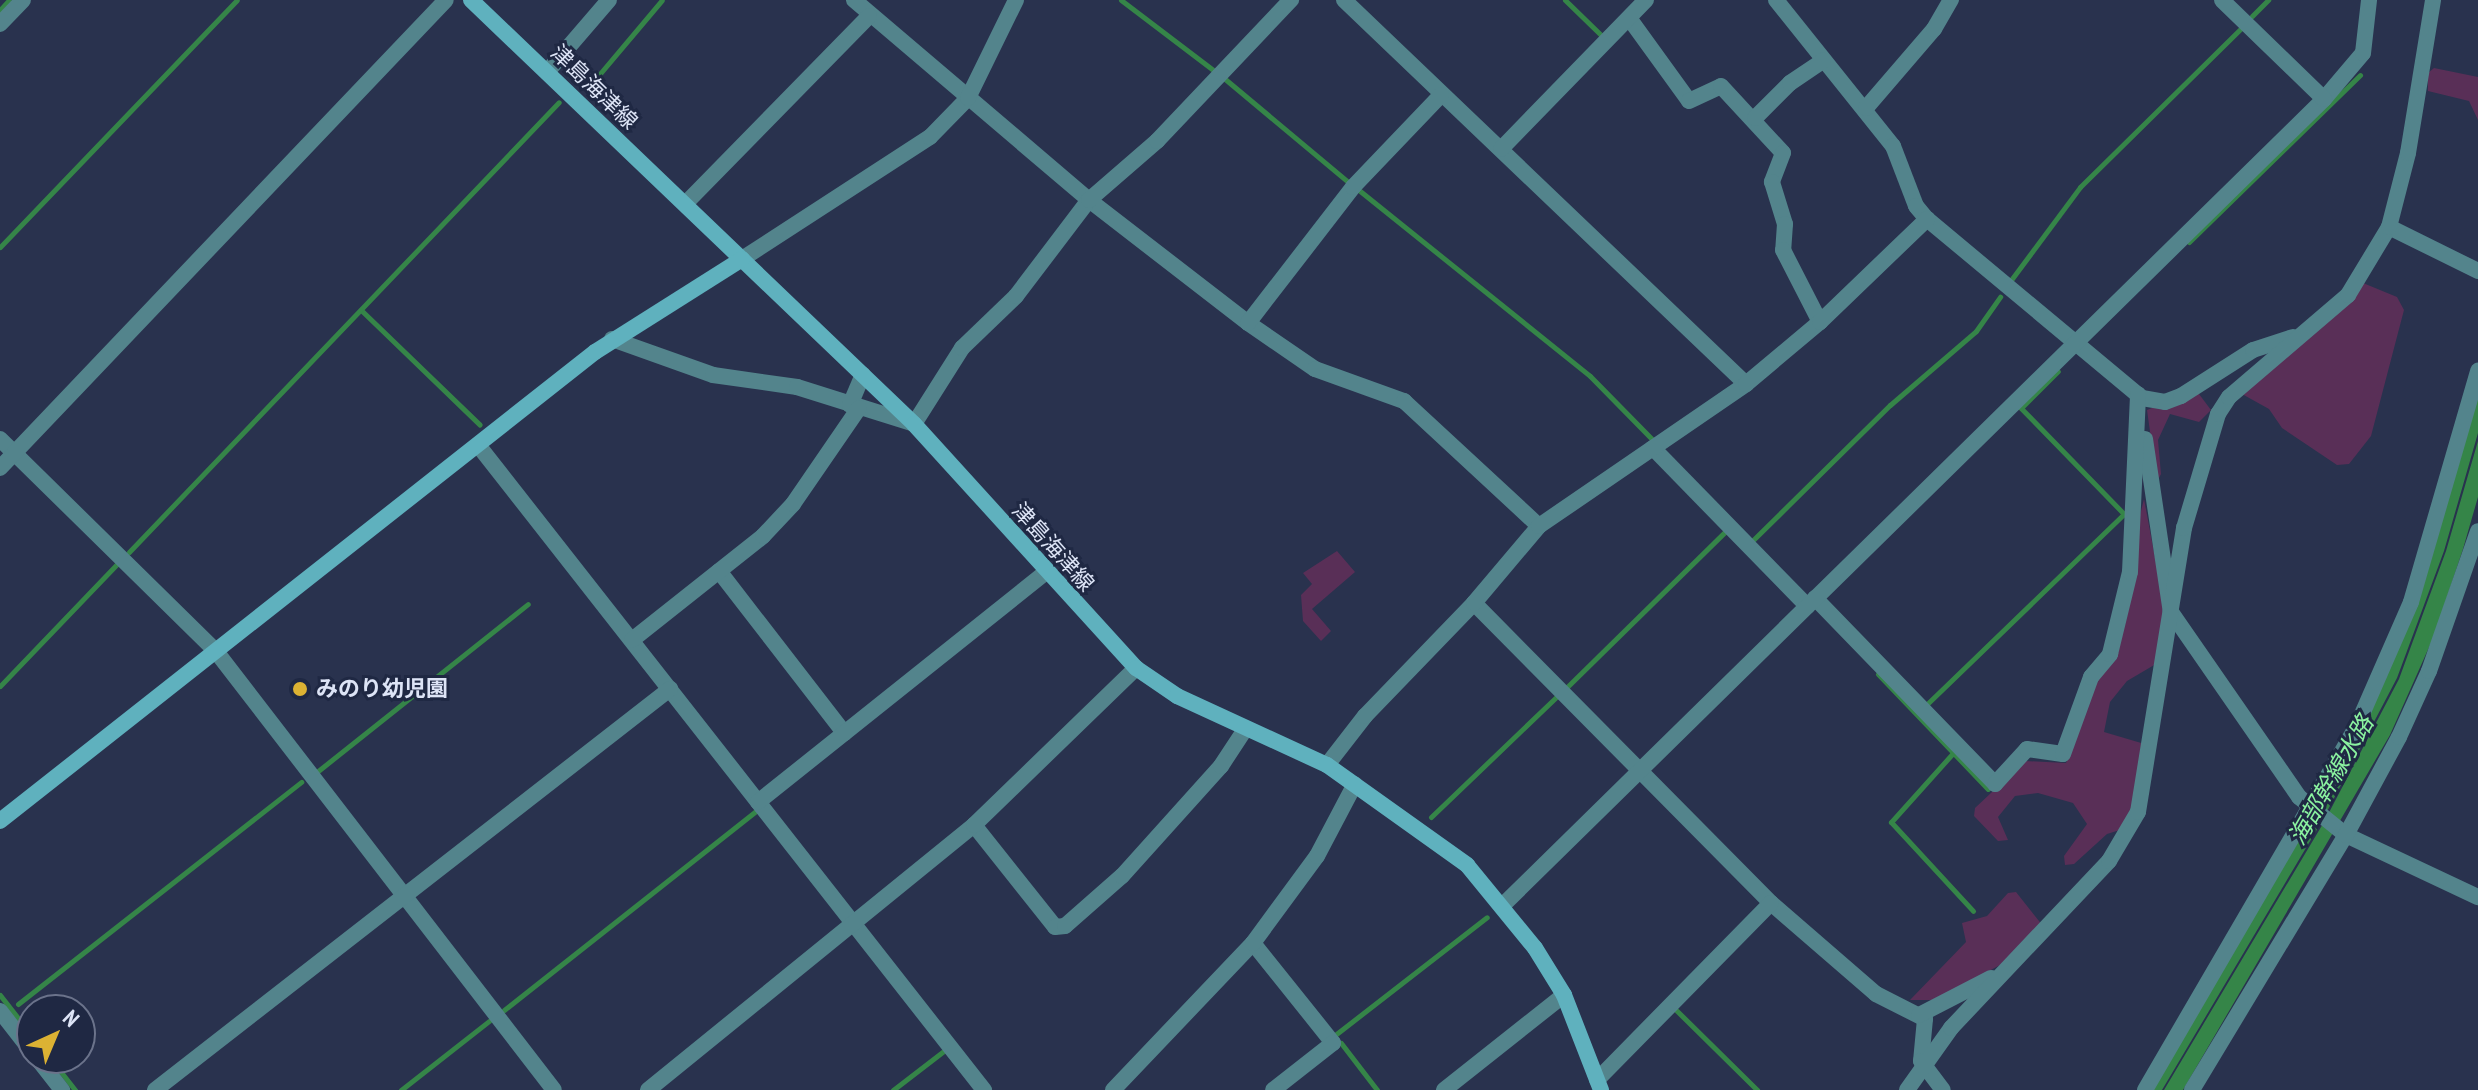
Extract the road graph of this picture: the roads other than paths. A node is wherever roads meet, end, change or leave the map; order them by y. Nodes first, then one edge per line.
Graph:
1 (23, 0) edge
2 (446, 0) edge
3 (471, 0) edge
4 (609, 0) edge
5 (854, 0) edge
6 (1016, 0) edge
7 (1291, 0) edge
8 (1344, 0) edge
9 (1646, 0) edge
10 (1776, 0) edge
11 (1951, 0) edge
12 (2222, 0) edge
13 (2369, 0) edge
14 (2433, 0) edge
15 (869, 16) junction
16 (1629, 18) junction
17 (0, 24) edge
18 (1823, 61) junction
19 (547, 72) junction
20 (1441, 95) junction
21 (968, 98) junction
22 (2324, 99) junction
23 (1866, 108) junction
24 (1755, 118) junction
25 (1501, 149) junction
26 (1089, 200) junction
27 (685, 204) junction
28 (1927, 219) junction
29 (2389, 227) junction
30 (742, 259) junction
31 (2478, 271) edge
32 (1820, 322) junction
33 (1248, 323) junction
34 (2294, 337) junction
35 (612, 339) junction
36 (2076, 342) junction
37 (2478, 371) edge
38 (863, 375) junction
39 (1746, 384) junction
40 (2138, 394) junction
41 (854, 407) junction
42 (914, 424) junction
43 (0, 439) edge
44 (478, 445) junction
45 (1653, 448) junction
46 (14, 453) junction
47 (0, 468) edge
48 (1539, 526) junction
49 (2478, 531) edge
50 (719, 571) junction
51 (1045, 573) junction
52 (1811, 602) junction
53 (1474, 603) junction
54 (2171, 612) junction
55 (632, 640) junction
56 (215, 650) junction
57 (1136, 668) junction
58 (670, 689) junction
59 (1246, 728) junction
60 (844, 733) junction
61 (1327, 765) junction
62 (1640, 770) junction
63 (1355, 784) junction
64 (758, 802) junction
65 (2312, 808) junction
66 (0, 821) edge
67 (974, 825) junction
68 (2344, 834) junction
69 (402, 896) junction
70 (2478, 897) edge
71 (1771, 903) junction
72 (1502, 906) junction
73 (855, 925) junction
74 (1253, 943) junction
75 (2000, 974) junction
76 (1564, 995) junction
77 (0, 1011) edge
78 (1919, 1015) junction
79 (16, 1032) edge
80 (1925, 1067) junction
81 (50, 1074) edge
82 (1599, 1085) edge
83 (62, 1090) edge
84 (155, 1090) edge
85 (554, 1090) edge
86 (648, 1090) edge
87 (984, 1090) edge
88 (1113, 1090) edge
89 (1273, 1090) edge
90 (1444, 1090) edge
91 (1907, 1090) edge
92 (1943, 1090) edge
93 (2145, 1090) edge
94 (2192, 1090) edge

1 - 17 street
2 - 46 street
3 - 19 main road, 津島海津線
4 - 19 street
5 - 15 street
6 - 21 street
7 - 26 street
8 - 20 street
9 - 16 street
10 - 18 street
11 - 23 street
12 - 22 street
13 - 22 street
14 - 29 street
15 - 21 street
15 - 27 street
16 - 24 street
16 - 25 street
18 - 23 street
18 - 24 street
19 - 27 main road, 津島海津線
20 - 25 street
20 - 33 street
21 - 26 street
21 - 30 street
22 - 36 street
23 - 28 street
24 - 32 street
25 - 39 street
26 - 33 street
26 - 42 street
27 - 30 main road, 津島海津線
28 - 32 street
28 - 36 street
29 - 31 street
29 - 34 street
30 - 35 main road
30 - 38 main road, 津島海津線
32 - 39 street
33 - 48 street
34 - 40 street
34 - 54 street
35 - 41 street
35 - 44 main road
36 - 40 street
36 - 52 street
37 - 65 street
38 - 41 street
38 - 42 main road, 津島海津線
39 - 45 street
40 - 52 street
40 - 54 street
41 - 42 street
41 - 50 street
42 - 51 main road, 津島海津線
43 - 46 street
44 - 55 street
44 - 56 main road
45 - 48 street
45 - 52 street
46 - 47 street
46 - 56 street
48 - 53 street
49 - 68 street
50 - 55 street
50 - 60 street
51 - 57 main road, 津島海津線
51 - 60 street
52 - 62 street
53 - 61 street
53 - 62 street
54 - 65 street
54 - 75 street
55 - 58 street
56 - 66 main road
56 - 69 street
57 - 59 main road, 津島海津線
57 - 67 street
58 - 64 street
58 - 69 street
59 - 61 main road, 津島海津線
59 - 67 street
60 - 64 street
61 - 63 main road, 津島海津線
62 - 71 street
62 - 72 street
63 - 72 main road, 津島海津線
63 - 74 street
64 - 73 street
65 - 68 street
65 - 93 street
67 - 73 street
68 - 70 street
68 - 94 street
69 - 84 street
69 - 85 street
71 - 78 street
71 - 82 street
72 - 76 main road, 津島海津線
73 - 86 street
73 - 87 street
74 - 88 street
74 - 89 street
75 - 78 street
75 - 80 street
76 - 82 main road, 津島海津線
76 - 90 street
77 - 79 street
78 - 80 street
80 - 91 street
80 - 92 street
81 - 83 street

